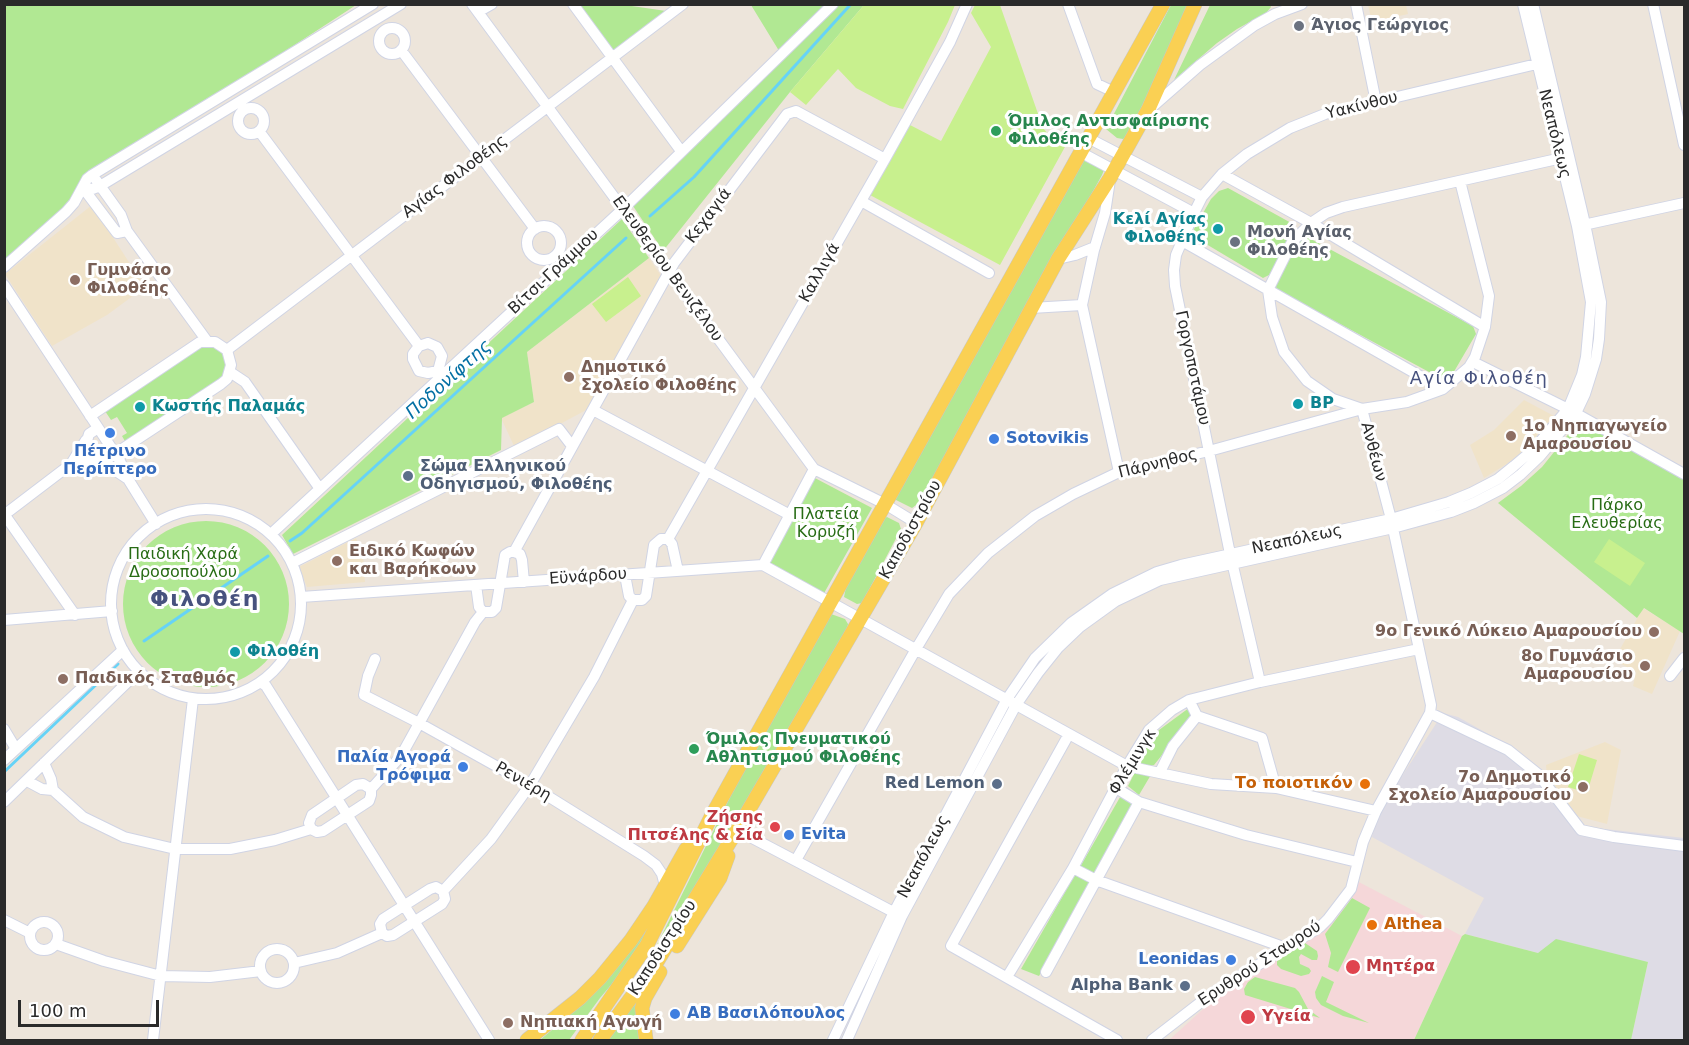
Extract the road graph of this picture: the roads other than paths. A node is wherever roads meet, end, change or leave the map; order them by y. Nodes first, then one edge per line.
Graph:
1 (372, 4) edge
2 (401, 4) edge
3 (492, 4) edge
4 (573, 4) edge
5 (683, 4) edge
6 (833, 4) edge
7 (967, 4) edge
8 (1068, 4) edge
9 (1163, 4) edge
10 (1195, 4) edge
11 (1302, 4) edge
12 (1356, 4) edge
13 (1523, 4) edge
14 (1533, 4) edge
15 (1653, 4) edge
16 (475, 8) edge
17 (1274, 9) edge
18 (401, 50) dead end
19 (612, 59) junction
20 (1542, 62) junction
21 (1114, 92) junction
22 (1376, 102) junction
23 (548, 107) junction
24 (1148, 110) junction
25 (260, 132) dead end
26 (1088, 138) junction
27 (1684, 145) edge
28 (681, 151) junction
29 (1080, 152) junction
30 (482, 157) junction
31 (1122, 157) junction
32 (1565, 158) junction
33 (885, 159) junction
34 (1112, 174) junction
35 (1222, 174) junction
36 (92, 175) junction
37 (1460, 182) junction
38 (100, 186) junction
39 (83, 188) junction
40 (1202, 197) junction
41 (861, 201) junction
42 (1684, 203) edge
43 (623, 209) junction
44 (1194, 213) junction
45 (1311, 223) junction
46 (1581, 225) junction
47 (535, 229) junction
48 (127, 231) junction
49 (1182, 241) junction
50 (1095, 247) junction
51 (352, 255) junction
52 (560, 259) junction
53 (1058, 259) junction
54 (4, 267) edge
55 (669, 272) junction
56 (990, 273) dead end
57 (4, 285) edge
58 (1268, 290) junction
59 (1082, 305) junction
60 (1031, 308) junction
61 (1485, 327) junction
62 (207, 340) junction
63 (418, 346) junction
64 (227, 350) junction
65 (1473, 362) junction
66 (230, 372) junction
67 (440, 374) junction
68 (754, 388) junction
69 (1443, 388) junction
70 (593, 410) junction
71 (1362, 410) junction
72 (1572, 411) junction
73 (90, 416) junction
74 (98, 428) junction
75 (86, 439) junction
76 (572, 446) junction
77 (1209, 451) junction
78 (116, 454) junction
79 (100, 461) junction
80 (71, 464) junction
81 (814, 469) junction
82 (706, 471) junction
83 (1119, 472) junction
84 (1684, 472) edge
85 (128, 479) junction
86 (320, 489) junction
87 (885, 504) junction
88 (5, 515) edge
89 (790, 515) junction
90 (916, 523) junction
91 (156, 524) junction
92 (1392, 524) junction
93 (271, 534) junction
94 (668, 539) junction
95 (514, 552) junction
96 (1232, 559) junction
97 (292, 563) junction
98 (763, 565) junction
99 (678, 571) junction
100 (651, 573) junction
101 (625, 575) junction
102 (524, 582) junction
103 (500, 583) junction
104 (476, 585) junction
105 (301, 597) junction
106 (633, 600) junction
107 (830, 602) junction
108 (112, 611) junction
109 (483, 612) junction
110 (75, 615) junction
111 (861, 619) junction
112 (4, 620) edge
113 (916, 649) junction
114 (1419, 649) junction
115 (123, 650) junction
116 (1684, 658) edge
117 (375, 659) dead end
118 (139, 671) junction
119 (1670, 676) dead end
120 (261, 682) junction
121 (1260, 682) junction
122 (193, 699) junction
123 (1189, 700) junction
124 (1012, 702) junction
125 (1430, 713) junction
126 (1197, 716) junction
127 (419, 723) junction
128 (4, 729) edge
129 (1069, 734) junction
130 (16, 749) junction
131 (4, 760) edge
132 (44, 763) junction
133 (1127, 766) junction
134 (1160, 772) junction
135 (27, 781) junction
136 (530, 785) junction
137 (1116, 788) junction
138 (1276, 788) junction
139 (370, 789) junction
140 (53, 790) junction
141 (337, 799) junction
142 (4, 802) edge
143 (1139, 802) junction
144 (1376, 811) junction
145 (347, 815) junction
146 (711, 817) junction
147 (311, 829) junction
148 (737, 830) junction
149 (1684, 846) edge
150 (176, 849) junction
151 (796, 860) junction
152 (1357, 862) junction
153 (1073, 867) junction
154 (1096, 880) junction
155 (665, 886) junction
156 (443, 891) junction
157 (404, 906) junction
158 (898, 914) junction
159 (4, 920) edge
160 (414, 922) junction
161 (30, 933) junction
162 (382, 933) junction
163 (56, 944) junction
164 (1286, 948) junction
165 (294, 963) junction
166 (261, 970) junction
167 (1046, 972) dead end
168 (161, 976) junction
169 (1007, 977) junction
170 (153, 1041) edge
171 (489, 1041) edge
172 (527, 1041) edge
173 (582, 1041) edge
174 (600, 1041) edge
175 (646, 1041) edge
176 (833, 1041) edge
177 (847, 1041) edge
178 (1118, 1041) edge
179 (1152, 1041) edge

1 - 36 street
2 - 38 street
3 - 16 street
4 - 19 street
5 - 19 street, Αγίας Φιλοθέης
6 - 28 street, Βίτσι-Γράμμου
7 - 33 street, Καλλιγά
8 - 21 street
9 - 21 main road, Καποδιστρίου
10 - 24 main road, Καποδιστρίου
11 - 17 street
12 - 22 street
13 - 20 street, Νεαπόλεως
14 - 20 street, Νεαπόλεως
15 - 27 street
16 - 23 street, Ελευθερίου Βενιζέλου
17 - 24 street
18 - 30 street
19 - 23 street, Αγίας Φιλοθέης
19 - 28 street
20 - 22 street, Υακίνθου
20 - 32 street, Νεαπόλεως
21 - 26 main road, Καποδιστρίου
22 - 35 street, Υακίνθου
23 - 30 street, Αγίας Φιλοθέης
23 - 43 street, Ελευθερίου Βενιζέλου
24 - 31 main road, Καποδιστρίου
25 - 51 street
26 - 29 main road, Καποδιστρίου
26 - 31 street
28 - 43 street, Βίτσι-Γράμμου
29 - 34 street
29 - 87 main road, Καποδιστρίου
30 - 47 street
30 - 51 street, Αγίας Φιλοθέης
31 - 34 main road, Καποδιστρίου
31 - 40 street
32 - 37 street
32 - 46 street, Νεαπόλεως
33 - 41 street, Καλλιγά
33 - 55 street, Κεχαγιά
34 - 44 street
34 - 50 street
34 - 53 main road, Καποδιστρίου
35 - 40 street, Υακίνθου
35 - 45 street
36 - 38 street
36 - 39 street
37 - 45 street
37 - 61 street
38 - 39 street
38 - 48 street
39 - 48 street
39 - 54 street
40 - 44 street, Γοργοποτάμου
41 - 56 street
41 - 68 street, Καλλιγά
42 - 46 street
43 - 52 street, Βίτσι-Γράμμου
43 - 55 street, Ελευθερίου Βενιζέλου
44 - 49 street, Γοργοποτάμου
45 - 58 street
45 - 61 street
46 - 72 street, Νεαπόλεως
47 - 52 street
47 - 52 street
48 - 62 street
49 - 58 street
49 - 77 street, Γοργοποτάμου
50 - 53 street
50 - 59 street
51 - 63 street
51 - 64 street, Αγίας Φιλοθέης
52 - 67 street, Βίτσι-Γράμμου
53 - 60 main road, Καποδιστρίου
55 - 68 street, Ελευθερίου Βενιζέλου
55 - 70 street, Κεχαγιά
57 - 73 street
58 - 69 street
58 - 71 street, Ανθέων
59 - 60 street
59 - 83 street
60 - 90 main road, Καποδιστρίου
61 - 65 street
62 - 64 street
62 - 73 street
63 - 67 street
63 - 67 street
64 - 66 street
65 - 69 street, Πάρνηθος
65 - 72 street
66 - 78 street
66 - 86 street
67 - 86 street, Βίτσι-Γράμμου
68 - 81 street, Ελευθερίου Βενιζέλου
68 - 82 street, Καλλιγά
69 - 71 street, Πάρνηθος
70 - 76 street, Κεχαγιά
70 - 82 street
71 - 77 street, Πάρνηθος
71 - 92 street, Ανθέων
72 - 84 street
72 - 92 street, Νεαπόλεως
73 - 74 street
73 - 75 street
74 - 75 street
74 - 78 street
75 - 79 street
75 - 80 street
76 - 95 street, Κεχαγιά
76 - 97 street
77 - 83 street, Πάρνηθος
77 - 96 street, Γοργοποτάμου
78 - 79 street
78 - 85 street
79 - 80 street
79 - 85 street
80 - 88 street
81 - 87 street, Ελευθερίου Βενιζέλου
81 - 89 street
82 - 89 street
82 - 94 street, Καλλιγά
83 - 113 street, Πάρνηθος
85 - 91 street
86 - 93 street, Βίτσι-Γράμμου
87 - 90 street, Ελευθερίου Βενιζέλου
87 - 107 main road, Καποδιστρίου
88 - 110 street
89 - 98 street
90 - 111 main road, Καποδιστρίου
91 - 93 street
91 - 108 street
92 - 96 street, Νεαπόλεως
92 - 114 street, Ανθέων
93 - 97 street
94 - 99 street
94 - 100 street, Καλλιγά
95 - 102 street
95 - 103 street, Κεχαγιά
96 - 121 street, Γοργοποτάμου
96 - 124 street, Νεαπόλεως
97 - 105 street
98 - 99 street, Εϋνάρδου
98 - 107 street
99 - 100 street, Εϋνάρδου
100 - 101 street, Εϋνάρδου
100 - 106 street, Καλλιγά
101 - 102 street, Εϋνάρδου
101 - 106 street
102 - 103 street, Εϋνάρδου
103 - 104 street, Εϋνάρδου
103 - 109 street, Κεχαγιά
104 - 105 street, Εϋνάρδου
104 - 109 street
105 - 120 street
106 - 136 street, Καλλιγά
107 - 111 street
107 - 146 main road, Καποδιστρίου
108 - 110 street
108 - 115 street
109 - 127 street, Κεχαγιά
110 - 112 street
111 - 113 street
111 - 148 main road, Καποδιστρίου
113 - 124 street
113 - 151 street, Πάρνηθος
114 - 121 street, Φλέμινγκ
114 - 125 street, Ανθέων
115 - 118 street
115 - 130 street
116 - 119 street
117 - 127 street, Ρενιέρη
118 - 122 street
118 - 132 street
120 - 122 street
120 - 141 street
121 - 123 street, Φλέμινγκ
122 - 150 street
123 - 126 street
123 - 133 street, Φλέμινγκ
124 - 129 street
124 - 158 street, Νεαπόλεως
125 - 144 street, Ερυθρού Σταυρού
125 - 149 street
126 - 134 street
126 - 138 street
127 - 136 street, Ρενιέρη
127 - 139 street, Κεχαγιά
128 - 130 street
129 - 133 street
129 - 169 street
130 - 131 street
132 - 135 street
132 - 140 street, Κεχαγιά
133 - 134 street
133 - 137 street, Φλέμινγκ
134 - 138 street
135 - 140 street, Κεχαγιά
135 - 142 street
136 - 155 street, Ρενιέρη
136 - 156 street, Καλλιγά
137 - 143 street
137 - 153 street, Φλέμινγκ
138 - 144 street
139 - 141 street
139 - 145 street, Κεχαγιά
140 - 150 street, Κεχαγιά
141 - 145 street
141 - 147 street
143 - 152 street
143 - 154 street, Φλέμινγκ
144 - 152 street, Ερυθρού Σταυρού
145 - 147 street, Κεχαγιά
145 - 157 street
146 - 155 main road
146 - 173 main road, Καποδιστρίου
147 - 150 street, Κεχαγιά
148 - 151 street
148 - 174 main road, Καποδιστρίου
148 - 175 main road
150 - 168 street
151 - 158 street
152 - 164 street, Ερυθρού Σταυρού
153 - 154 street
153 - 169 street, Φλέμινγκ
154 - 164 street
154 - 167 street, Φλέμινγκ
155 - 172 main road
156 - 157 street
156 - 160 street, Καλλιγά
157 - 160 street
157 - 162 street
158 - 176 street, Νεαπόλεως
158 - 177 street, Νεαπόλεως
159 - 161 street
160 - 162 street, Καλλιγά
160 - 171 street
161 - 163 street
161 - 163 street
162 - 165 street, Καλλιγά
163 - 168 street
164 - 179 street, Ερυθρού Σταυρού
165 - 166 street
165 - 166 street
166 - 168 street
168 - 170 street
169 - 178 street

